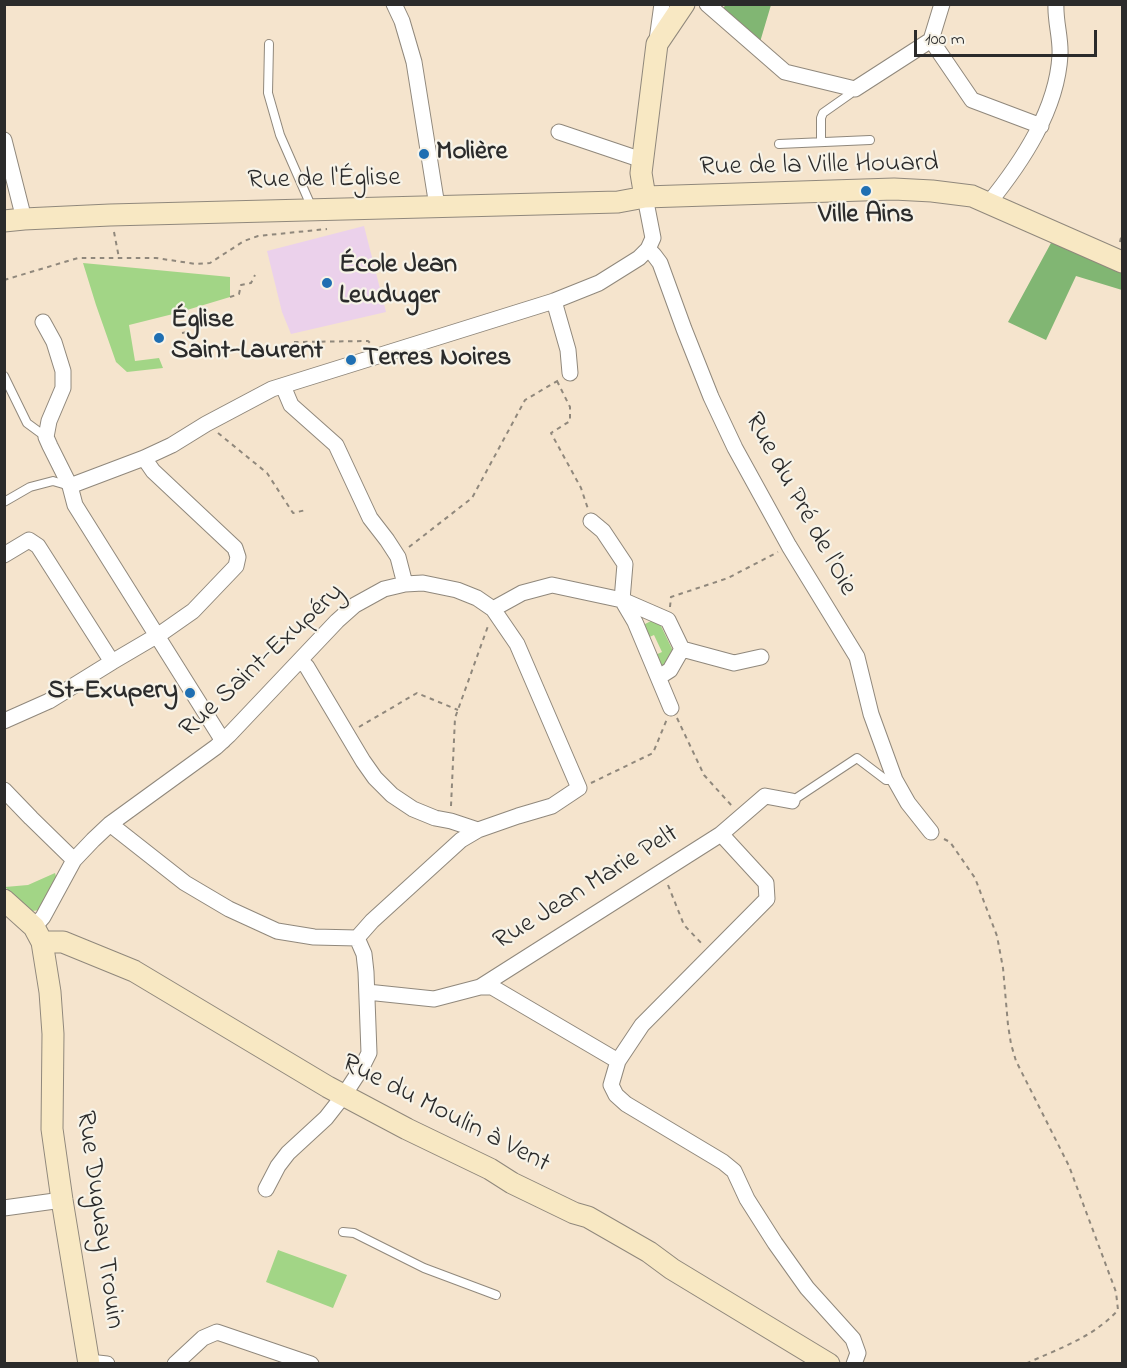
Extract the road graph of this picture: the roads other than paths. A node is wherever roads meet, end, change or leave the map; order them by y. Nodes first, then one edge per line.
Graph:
1 (394, 4) edge
2 (662, 4) edge
3 (684, 4) edge
4 (706, 4) edge
5 (942, 4) edge
6 (1056, 4) edge
7 (931, 40) junction
8 (269, 44) dead end
9 (657, 44) junction
10 (855, 89) junction
11 (1041, 126) junction
12 (559, 132) dead end
13 (4, 140) edge
14 (870, 140) dead end
15 (821, 141) junction
16 (779, 144) dead end
17 (642, 160) junction
18 (645, 197) junction
19 (988, 204) junction
20 (437, 206) junction
21 (313, 210) junction
22 (14, 220) edge
23 (648, 249) junction
24 (1122, 262) edge
25 (554, 301) junction
26 (43, 322) dead end
27 (570, 374) road end
28 (4, 376) edge
29 (278, 387) junction
30 (46, 437) junction
31 (144, 458) junction
32 (70, 486) junction
33 (4, 502) edge
34 (591, 521) road end
35 (4, 555) edge
36 (405, 584) junction
37 (622, 600) junction
38 (494, 609) junction
39 (156, 636) junction
40 (682, 649) junction
41 (761, 657) dead end
42 (300, 660) junction
43 (112, 662) junction
44 (659, 677) junction
45 (671, 708) road end
46 (4, 721) edge
47 (223, 741) junction
48 (895, 780) junction
49 (4, 790) edge
50 (792, 801) joint
51 (110, 824) junction
52 (478, 831) junction
53 (931, 832) road end
54 (721, 834) junction
55 (74, 860) junction
56 (4, 900) edge
57 (38, 935) junction
58 (357, 938) junction
59 (480, 987) junction
60 (367, 992) junction
61 (618, 1061) junction
62 (344, 1095) junction
63 (266, 1189) dead end
64 (62, 1200) junction
65 (4, 1208) edge
66 (343, 1232) dead end
67 (496, 1296) dead end
68 (95, 1363) edge
69 (175, 1364) edge
70 (311, 1364) edge
71 (829, 1364) edge
72 (854, 1364) edge

1 - 20 street
2 - 9 street
3 - 9 street
4 - 10 street
5 - 7 street
6 - 11 street
7 - 10 street
7 - 11 street
8 - 21 lane
9 - 17 street
10 - 15 lane
11 - 19 street
12 - 17 street
13 - 22 street
14 - 15 lane
15 - 16 lane
17 - 18 street
18 - 19 street, Rue de la Ville Houard
18 - 20 street, Rue de l'Église
18 - 23 street
19 - 24 street, Rue de la Ville Houard
20 - 21 street, Rue de l'Église
21 - 22 street, Rue de l'Église
23 - 25 street
23 - 48 street, Rue du Pré de l'Oie
25 - 27 street
25 - 29 street
26 - 30 street
28 - 30 lane
29 - 31 street
29 - 36 street
30 - 32 street
31 - 32 street
31 - 39 street
32 - 33 lane
32 - 39 street
34 - 37 street
35 - 43 street
36 - 38 street, Rue Saint-Exupéry
36 - 42 street, Rue Saint-Exupéry
37 - 38 street
37 - 40 street
37 - 44 street
38 - 52 street
39 - 43 street
39 - 47 street
40 - 41 street
40 - 44 street
42 - 47 street, Rue Saint-Exupéry
42 - 52 street
43 - 46 street
44 - 45 street
47 - 51 street, Rue Saint-Exupéry
48 - 50 lane, Rue Jean Marie Pelt
48 - 53 street, Rue du Pré de l'Oie
49 - 55 street
50 - 54 street, Rue Jean Marie Pelt
51 - 55 street, Rue Saint-Exupéry
51 - 58 street
52 - 58 street
54 - 59 street, Rue Jean Marie Pelt
54 - 61 street, Rue Jean Marie Pelt
55 - 57 street, Rue Saint-Exupéry
56 - 57 street
57 - 62 street, Rue du Moulin à Vent
57 - 64 street, Rue Duguay Trouin
58 - 60 street
59 - 60 street, Rue Jean Marie Pelt
59 - 61 street
60 - 62 street
61 - 72 street
62 - 63 street
62 - 71 street, Rue du Moulin à Vent
64 - 65 street
64 - 68 street, Rue Duguay Trouin
66 - 67 lane
69 - 70 street

